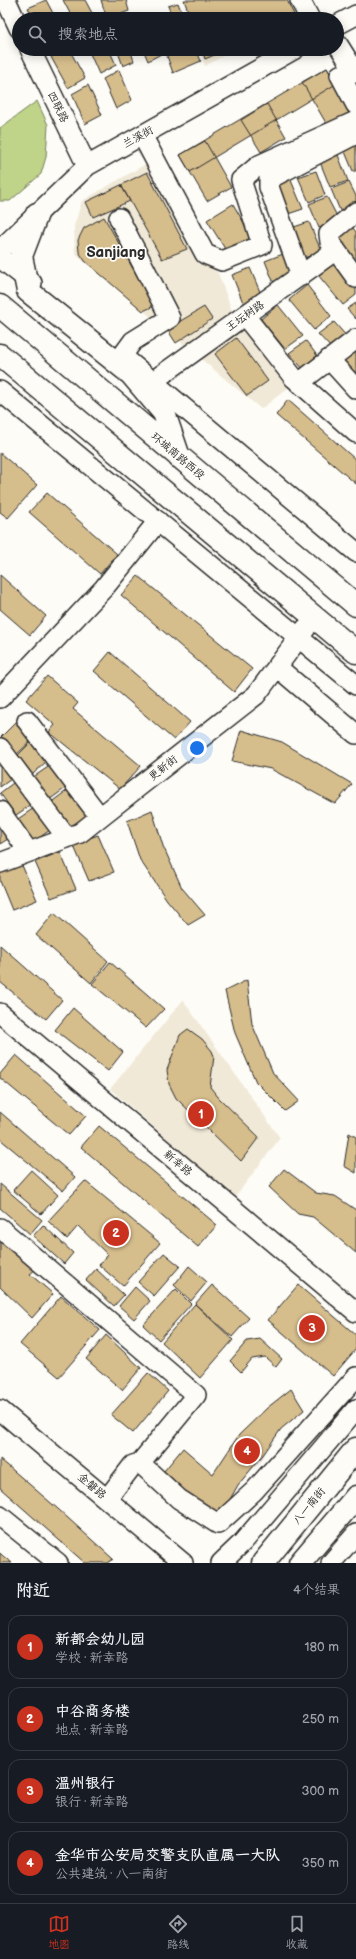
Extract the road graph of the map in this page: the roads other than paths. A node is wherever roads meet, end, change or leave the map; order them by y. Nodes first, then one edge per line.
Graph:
1 (300, 0) edge
2 (12, 2) edge
3 (15, 12) edge
4 (306, 12) edge
5 (356, 15) edge
6 (344, 21) edge
7 (33, 56) edge
8 (283, 56) edge
9 (342, 56) edge
10 (348, 74) edge
11 (356, 104) edge
12 (356, 121) edge
13 (356, 134) edge
14 (142, 135) junction
15 (87, 166) junction
16 (356, 212) edge
17 (37, 214) junction
18 (119, 218) dead end
19 (0, 250) edge
20 (336, 250) junction
21 (0, 258) edge
22 (300, 276) junction
23 (25, 278) junction
24 (356, 278) edge
25 (0, 306) edge
26 (245, 316) junction
27 (356, 339) edge
28 (0, 355) edge
29 (122, 356) junction
30 (329, 359) junction
31 (153, 381) junction
32 (299, 383) junction
33 (356, 389) edge
34 (0, 391) edge
35 (356, 433) edge
36 (180, 457) junction
37 (158, 521) junction
38 (356, 552) edge
39 (356, 605) edge
40 (314, 617) junction
41 (300, 638) junction
42 (356, 652) edge
43 (277, 667) junction
44 (356, 685) edge
45 (0, 698) edge
46 (27, 721) dead end
47 (356, 734) edge
48 (0, 748) edge
49 (0, 811) edge
50 (100, 817) junction
51 (67, 838) junction
52 (29, 852) junction
53 (0, 863) edge
54 (0, 1013) edge
55 (0, 1228) edge
56 (356, 1312) edge
57 (356, 1377) edge
58 (356, 1409) edge
59 (3, 1418) edge
60 (356, 1449) edge
61 (140, 1463) junction
62 (356, 1497) edge
63 (107, 1499) junction
64 (0, 1516) edge
65 (356, 1534) edge
66 (58, 1563) edge
67 (183, 1563) edge
68 (221, 1563) edge
69 (263, 1563) edge
70 (300, 1563) edge
71 (332, 1563) edge

1 - 4 street
2 - 3 street
5 - 6 street
7 - 15 street, 四联路
8 - 14 street, 兰溪街
9 - 10 street
10 - 11 street
12 - 14 street
13 - 22 street
14 - 15 street, 兰溪街
15 - 17 street, 兰溪街
16 - 20 street
17 - 19 street, 兰溪街
17 - 23 main road
18 - 29 street
20 - 22 street, 王坛树路
20 - 24 street
21 - 23 street
22 - 26 street, 王坛树路
23 - 29 street
23 - 36 main road
25 - 36 main road, 环城南路西段
26 - 31 street, 王坛树路
26 - 32 street
27 - 30 street
28 - 40 main road
29 - 31 street
30 - 32 street
30 - 33 street
31 - 38 street
32 - 35 street
34 - 37 street
36 - 39 main road, 环城南路西段
37 - 41 street
37 - 45 street
40 - 41 street, 更新街
40 - 42 main road
41 - 43 street, 更新街
41 - 44 street
43 - 47 street
43 - 50 street, 更新街
46 - 50 street
48 - 51 street
49 - 52 street
50 - 51 street, 更新街
51 - 52 street, 更新街
52 - 53 street, 更新街
54 - 56 street, 新幸路
55 - 61 street
57 - 61 street
58 - 68 street
59 - 63 street, 金磐路
60 - 69 main road, 八一南街
61 - 63 street
62 - 70 main road
63 - 67 street, 金磐路
64 - 66 street
65 - 71 street

